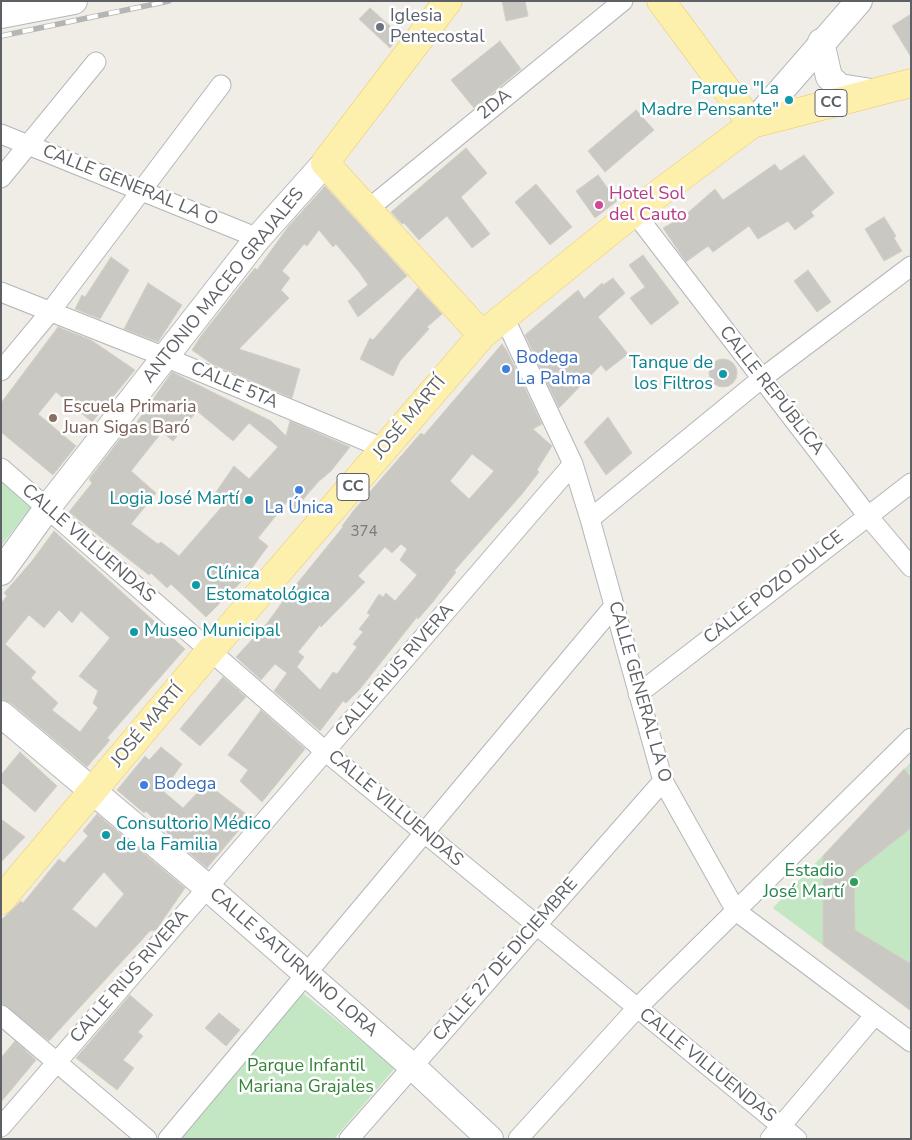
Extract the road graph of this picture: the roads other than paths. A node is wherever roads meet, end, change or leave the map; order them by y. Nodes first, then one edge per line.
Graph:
1 (74, 1) edge
2 (448, 1) edge
3 (623, 1) edge
4 (661, 1) edge
5 (859, 1) edge
6 (1, 15) edge
7 (821, 42) junction
8 (96, 62) dead end
9 (911, 83) edge
10 (221, 85) dead end
11 (870, 92) junction
12 (752, 124) junction
13 (1, 134) edge
14 (28, 144) junction
15 (325, 163) junction
16 (1, 178) edge
17 (141, 192) junction
18 (367, 210) junction
19 (634, 212) junction
20 (258, 238) junction
21 (911, 266) edge
22 (1, 292) edge
23 (50, 312) junction
24 (504, 317) junction
25 (482, 335) junction
26 (165, 357) junction
27 (1, 371) edge
28 (761, 379) junction
29 (383, 448) junction
30 (573, 464) junction
31 (1, 468) edge
32 (911, 483) edge
33 (48, 507) junction
34 (867, 515) junction
35 (590, 520) junction
36 (911, 567) edge
37 (1, 572) edge
38 (614, 606) junction
39 (210, 652) junction
40 (638, 694) junction
41 (1, 714) edge
42 (911, 738) edge
43 (326, 752) junction
44 (662, 781) junction
45 (94, 792) junction
46 (422, 832) junction
47 (208, 888) junction
48 (1, 900) edge
49 (736, 911) junction
50 (535, 924) junction
51 (304, 974) junction
52 (636, 1008) junction
53 (1, 1015) edge
54 (874, 1016) junction
55 (911, 1042) edge
56 (56, 1063) junction
57 (413, 1067) junction
58 (1, 1127) edge
59 (775, 1132) edge
60 (146, 1139) edge
61 (168, 1139) edge
62 (349, 1139) edge
63 (490, 1139) edge
64 (518, 1139) edge
65 (797, 1139) edge

1 - 6 street
2 - 15 main road, ANTONIO MACEO GRAJALES
3 - 18 street, 2DA
4 - 12 main road
5 - 7 street
7 - 11 street
7 - 12 street
8 - 14 street
9 - 11 main road, CC
10 - 17 street
11 - 12 main road, CC
12 - 19 main road, JOSÉ MARTÍ / CC
13 - 14 street, CALLE GENERAL LA O
14 - 16 street
14 - 17 street, CALLE GENERAL LA O
15 - 18 main road
15 - 20 street, ANTONIO MACEO GRAJALES
17 - 20 street, CALLE GENERAL LA O
17 - 23 street
18 - 25 main road
19 - 24 main road, JOSÉ MARTÍ / CC
19 - 28 street, CALLE REPÚBLICA
20 - 26 street, ANTONIO MACEO GRAJALES
21 - 28 street
22 - 23 street, CALLE 5TA
23 - 26 street, CALLE 5TA
23 - 27 street
24 - 25 main road, JOSÉ MARTÍ / CC
24 - 30 street, CALLE GENERAL LA O
25 - 29 main road, JOSÉ MARTÍ / CC
26 - 29 street, CALLE 5TA
26 - 33 street, ANTONIO MACEO GRAJALES
28 - 34 street, CALLE REPÚBLICA
28 - 35 street
29 - 39 main road, JOSÉ MARTÍ / CC
30 - 35 street, CALLE GENERAL LA O
30 - 43 street, CALLE RIUS RIVERA
31 - 33 street, CALLE VILLUENDAS
32 - 34 street, CALLE POZO DULCE
33 - 37 street, ANTONIO MACEO GRAJALES
33 - 39 street, CALLE VILLUENDAS
34 - 36 street, CALLE REPÚBLICA
34 - 40 street, CALLE POZO DULCE
35 - 38 street, CALLE GENERAL LA O
38 - 40 street, CALLE GENERAL LA O
38 - 46 street
39 - 43 street, CALLE VILLUENDAS
39 - 45 main road, JOSÉ MARTÍ / CC
40 - 44 street, CALLE GENERAL LA O
41 - 45 street, CALLE SATURNINO LORA
42 - 49 street
43 - 46 street, CALLE VILLUENDAS
43 - 47 street, CALLE RIUS RIVERA
44 - 49 street, CALLE GENERAL LA O
44 - 50 street, CALLE 27 DE DICIEMBRE
45 - 47 street, CALLE SATURNINO LORA
45 - 48 main road, JOSÉ MARTÍ / CC
46 - 50 street, CALLE VILLUENDAS
46 - 51 street
47 - 51 street, CALLE SATURNINO LORA
47 - 56 street, CALLE RIUS RIVERA
49 - 52 street
49 - 54 street, CALLE GENERAL LA O
50 - 52 street, CALLE VILLUENDAS
50 - 57 street, CALLE 27 DE DICIEMBRE
51 - 57 street, CALLE SATURNINO LORA
51 - 61 street
52 - 59 street, CALLE VILLUENDAS
52 - 64 street
53 - 56 street
54 - 55 street, CALLE GENERAL LA O
54 - 59 street
56 - 58 street, CALLE RIUS RIVERA
56 - 60 street
57 - 62 street, CALLE 27 DE DICIEMBRE
57 - 63 street, CALLE SATURNINO LORA
59 - 65 street, CALLE VILLUENDAS

